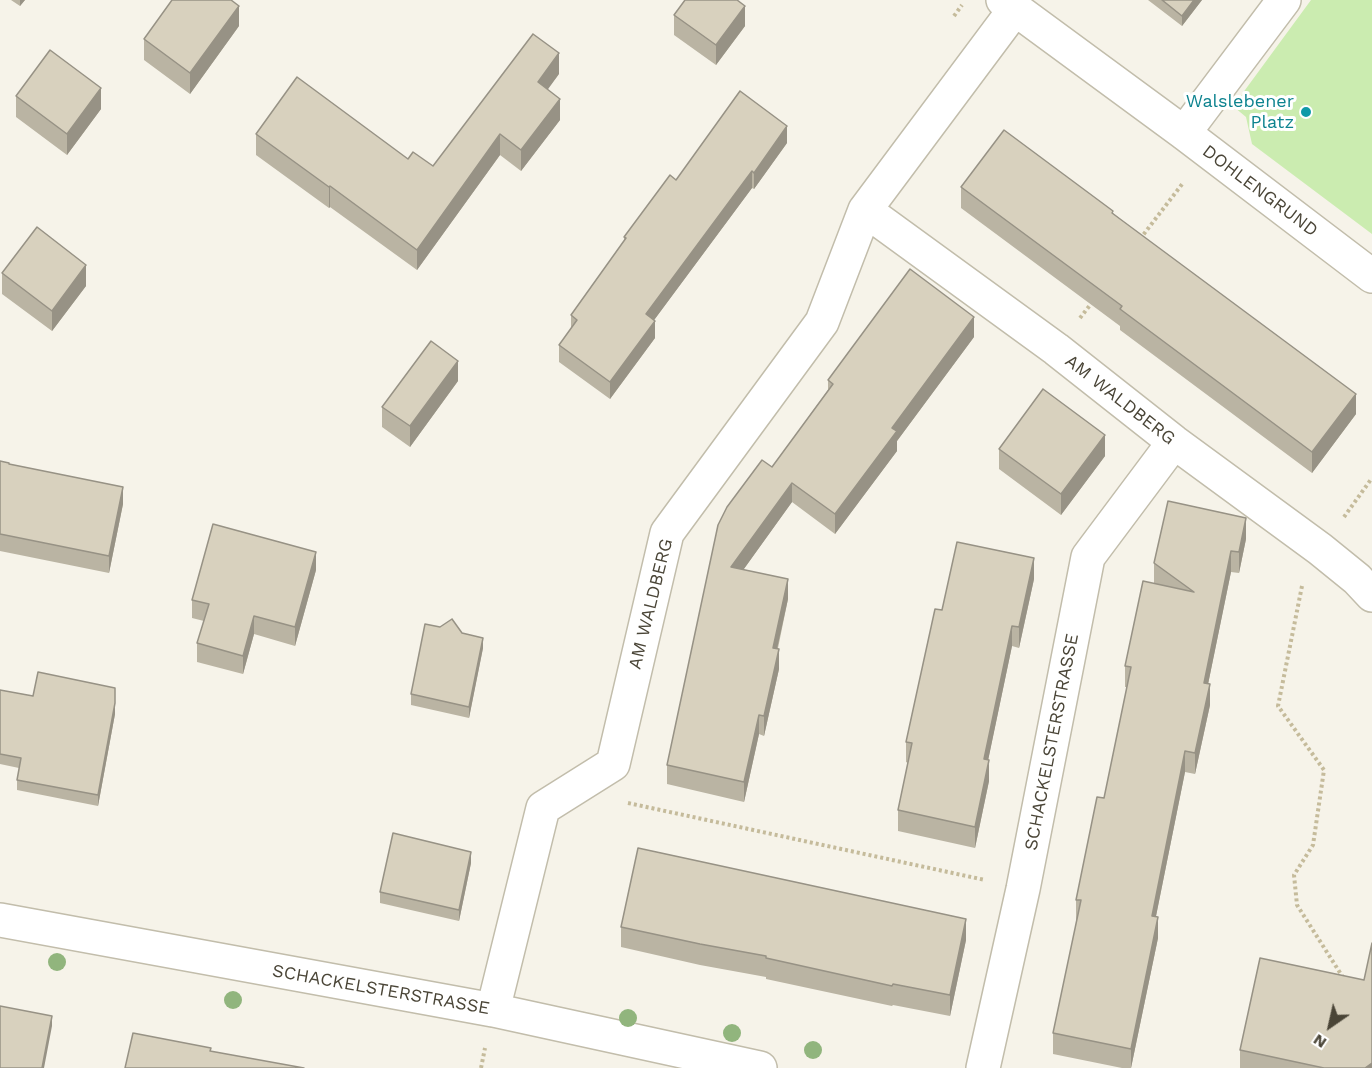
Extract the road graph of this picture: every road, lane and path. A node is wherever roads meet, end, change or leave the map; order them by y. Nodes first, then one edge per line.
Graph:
1 (966, 0) edge
2 (1284, 0) edge
3 (1009, 5) edge
4 (954, 16) dead end
5 (1196, 142) junction
6 (865, 210) junction
7 (1139, 240) edge
8 (1372, 276) edge
9 (1097, 295) edge
10 (1056, 349) junction
11 (1174, 442) junction
12 (1372, 478) edge
13 (1320, 549) junction
14 (1372, 595) edge
15 (571, 790) junction
16 (1023, 889) junction
17 (0, 920) edge
18 (1346, 981) edge
19 (493, 1010) junction
20 (760, 1068) edge
21 (983, 1068) edge

1 - 4 path
2 - 5 street
3 - 5 street, DOHLENGRUND
3 - 6 street, AM WALDBERG
5 - 7 path
5 - 8 street, DOHLENGRUND
6 - 10 street, AM WALDBERG
6 - 15 street, AM WALDBERG
9 - 10 path
10 - 11 street, AM WALDBERG
11 - 13 street, AM WALDBERG
11 - 16 street, SCHACKELSTERSTRASSE
12 - 13 path
13 - 14 street, AM WALDBERG
13 - 18 path
15 - 16 path
15 - 19 street, AM WALDBERG
16 - 21 street, SCHACKELSTERSTRASSE
17 - 19 street, SCHACKELSTERSTRASSE
19 - 20 street, SCHACKELSTERSTRASSE

